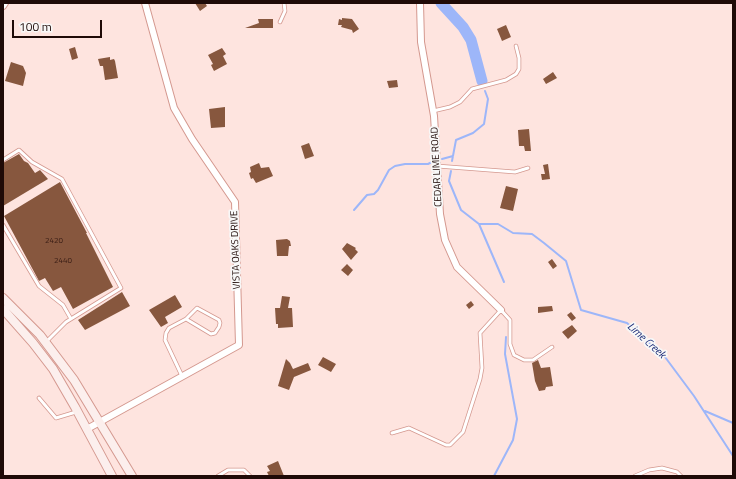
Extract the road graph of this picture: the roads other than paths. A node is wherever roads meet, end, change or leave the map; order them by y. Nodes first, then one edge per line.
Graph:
1 (5, 3) edge
2 (284, 3) edge
3 (420, 3) edge
4 (146, 4) edge
5 (3, 6) edge
6 (280, 22) dead end
7 (516, 46) dead end
8 (433, 111) junction
9 (3, 160) edge
10 (437, 166) junction
11 (528, 168) dead end
12 (3, 225) edge
13 (3, 298) edge
14 (501, 310) junction
15 (5, 314) edge
16 (71, 319) junction
17 (186, 320) junction
18 (46, 342) junction
19 (552, 347) dead end
20 (183, 377) junction
21 (39, 398) dead end
22 (78, 412) junction
23 (99, 422) junction
24 (87, 429) junction
25 (392, 433) dead end
26 (112, 476) edge
27 (132, 476) edge
28 (218, 476) edge
29 (250, 476) edge
30 (635, 476) edge
31 (681, 476) edge

1 - 5 street
2 - 6 lane
3 - 8 street, CEDAR LIME ROAD
4 - 20 street, VISTA OAKS DRIVE
7 - 8 lane
8 - 10 street, CEDAR LIME ROAD
9 - 16 lane
10 - 11 lane
10 - 14 street, CEDAR LIME ROAD
12 - 16 lane
13 - 18 main road
14 - 19 lane
14 - 25 lane
15 - 22 main road
16 - 18 lane
17 - 17 lane
17 - 20 lane
18 - 23 main road
20 - 23 street, VISTA OAKS DRIVE
21 - 22 lane
22 - 24 main road
23 - 24 street, VISTA OAKS DRIVE
23 - 27 main road
24 - 26 main road
28 - 29 lane
30 - 31 lane

